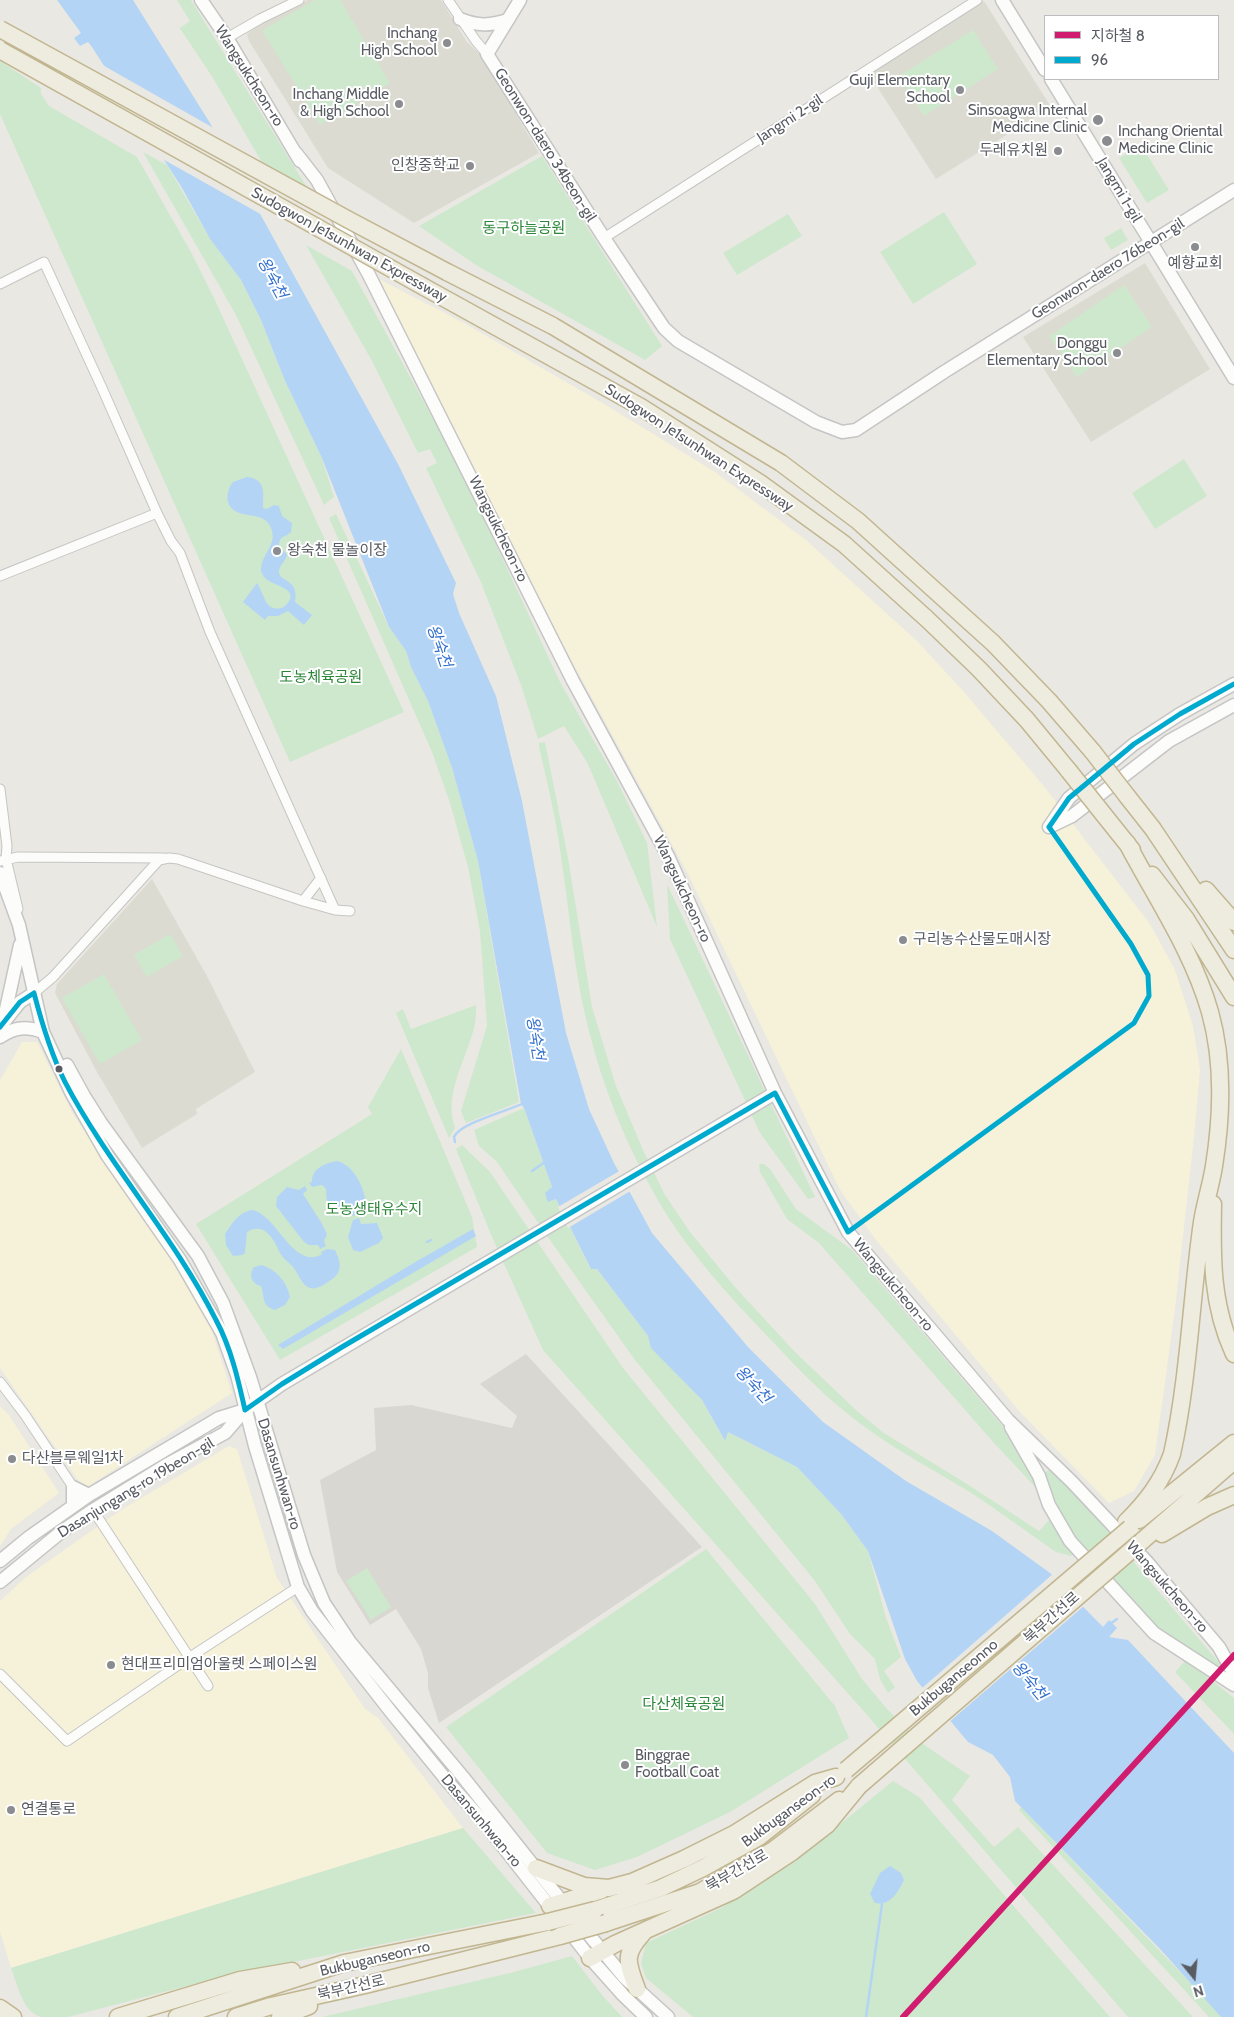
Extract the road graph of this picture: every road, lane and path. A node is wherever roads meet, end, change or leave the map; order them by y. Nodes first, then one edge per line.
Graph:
1 (201, 0) edge
2 (300, 0) edge
3 (448, 0) edge
4 (520, 0) edge
5 (977, 0) edge
6 (1002, 0) edge
7 (460, 19) junction
8 (508, 20) junction
9 (0, 30) edge
10 (226, 38) junction
11 (0, 50) edge
12 (487, 54) junction
13 (1044, 68) edge
14 (1052, 80) edge
15 (1234, 190) edge
16 (604, 238) junction
17 (1151, 242) junction
18 (0, 284) edge
19 (1234, 378) edge
20 (157, 513) junction
21 (0, 576) edge
22 (1234, 684) edge
23 (1234, 705) edge
24 (0, 789) edge
25 (1153, 829) junction
26 (1126, 843) junction
27 (166, 858) junction
28 (2, 859) edge
29 (0, 873) edge
30 (321, 878) junction
31 (303, 902) junction
32 (335, 910) junction
33 (350, 911) dead end
34 (1234, 922) edge
35 (20, 931) junction
36 (1234, 950) edge
37 (34, 992) junction
38 (1234, 997) edge
39 (1, 1025) edge
40 (43, 1032) junction
41 (0, 1037) edge
42 (771, 1095) junction
43 (1214, 1167) junction
44 (1234, 1354) edge
45 (0, 1382) edge
46 (257, 1402) junction
47 (245, 1410) junction
48 (1008, 1420) junction
49 (1234, 1442) edge
50 (1234, 1461) edge
51 (73, 1488) junction
52 (89, 1495) junction
53 (1234, 1495) edge
54 (73, 1505) junction
55 (93, 1510) junction
56 (1128, 1525) junction
57 (1144, 1543) junction
58 (0, 1561) edge
59 (0, 1582) edge
60 (298, 1587) junction
61 (190, 1658) junction
62 (0, 1674) edge
63 (1234, 1674) edge
64 (1234, 1685) edge
65 (208, 1686) dead end
66 (841, 1774) junction
67 (859, 1786) junction
68 (536, 1868) junction
69 (609, 1888) junction
70 (554, 1910) junction
71 (644, 1932) junction
72 (596, 1955) junction
73 (344, 1963) junction
74 (365, 1985) junction
75 (637, 1989) junction
76 (0, 2008) edge
77 (13, 2017) edge
78 (118, 2017) edge
79 (178, 2017) edge
80 (236, 2017) edge
81 (280, 2017) edge
82 (646, 2017) edge
83 (668, 2017) edge

1 - 10 street, Wangsukcheon-ro
2 - 10 street
3 - 7 street
4 - 8 street, Geonwon-daero 34beon-gil
5 - 16 street, Jangmi 2-gil
6 - 13 street
7 - 8 street
7 - 12 street
8 - 12 street, Geonwon-daero 34beon-gil
9 - 25 highway, Sudogwon Je1sunhwan Expressway, bridge
10 - 42 street, Wangsukcheon-ro
11 - 26 highway, Sudogwon Je1sunhwan Expressway, bridge
12 - 16 street, Geonwon-daero 34beon-gil
14 - 17 street, Jangmi 1-gil
15 - 17 street, Geonwon-daero 76beon-gil
16 - 17 street, Geonwon-daero 76beon-gil
17 - 19 street, Jangmi 1-gil
18 - 20 street
20 - 21 street
20 - 30 street
22 - 23 street
24 - 28 street
25 - 34 highway
25 - 36 highway, Sudogwon Je1sunhwan Expressway
26 - 38 highway, Sudogwon Je1sunhwan Expressway
26 - 43 highway
27 - 28 street
27 - 31 street
27 - 37 street
28 - 35 street
29 - 35 street
30 - 31 street
30 - 32 street
31 - 32 street
32 - 33 street
35 - 37 street
35 - 39 street
37 - 39 street
37 - 40 street, Dasansunhwan-ro
37 - 46 street, Dasansunhwan-ro
40 - 41 street
40 - 47 street, Dasansunhwan-ro
42 - 46 street, Dasanjungang-ro 19beon-gil
42 - 48 street, Wangsukcheon-ro
43 - 44 highway
43 - 56 highway
45 - 51 street
46 - 47 street, Dasanjungang-ro 19beon-gil
46 - 68 street, Dasansunhwan-ro
47 - 52 street, Dasanjungang-ro 19beon-gil
47 - 55 street, Dasanjungang-ro 19beon-gil
47 - 60 street, Dasansunhwan-ro
48 - 63 street, Wangsukcheon-ro
48 - 64 street, Wangsukcheon-ro
49 - 56 highway
50 - 57 highway
51 - 52 street
51 - 54 street
52 - 54 street, Dasanjungang-ro 19beon-gil
53 - 57 highway
54 - 58 street, Dasanjungang-ro 19beon-gil
55 - 59 street, Dasanjungang-ro 19beon-gil
55 - 61 street
56 - 66 highway, Bukbuganseonno, bridge
57 - 67 highway, 북부간선로, bridge
60 - 61 street
60 - 70 street, Dasansunhwan-ro
61 - 62 street
61 - 65 street
66 - 69 highway
66 - 70 highway, Bukbuganseon-ro, bridge
67 - 71 highway
67 - 74 highway, 북부간선로, bridge
68 - 69 highway
68 - 70 street, Dasansunhwan-ro
69 - 70 highway
70 - 72 street, Dasansunhwan-ro
70 - 73 highway, Bukbuganseon-ro
71 - 72 highway
71 - 75 highway
72 - 75 street, Dasansunhwan-ro
72 - 82 street, Dasansunhwan-ro
73 - 78 highway
73 - 79 highway, Bukbuganseon-ro
74 - 80 highway, 북부간선로
74 - 81 highway
75 - 83 street, Dasansunhwan-ro
76 - 77 highway

